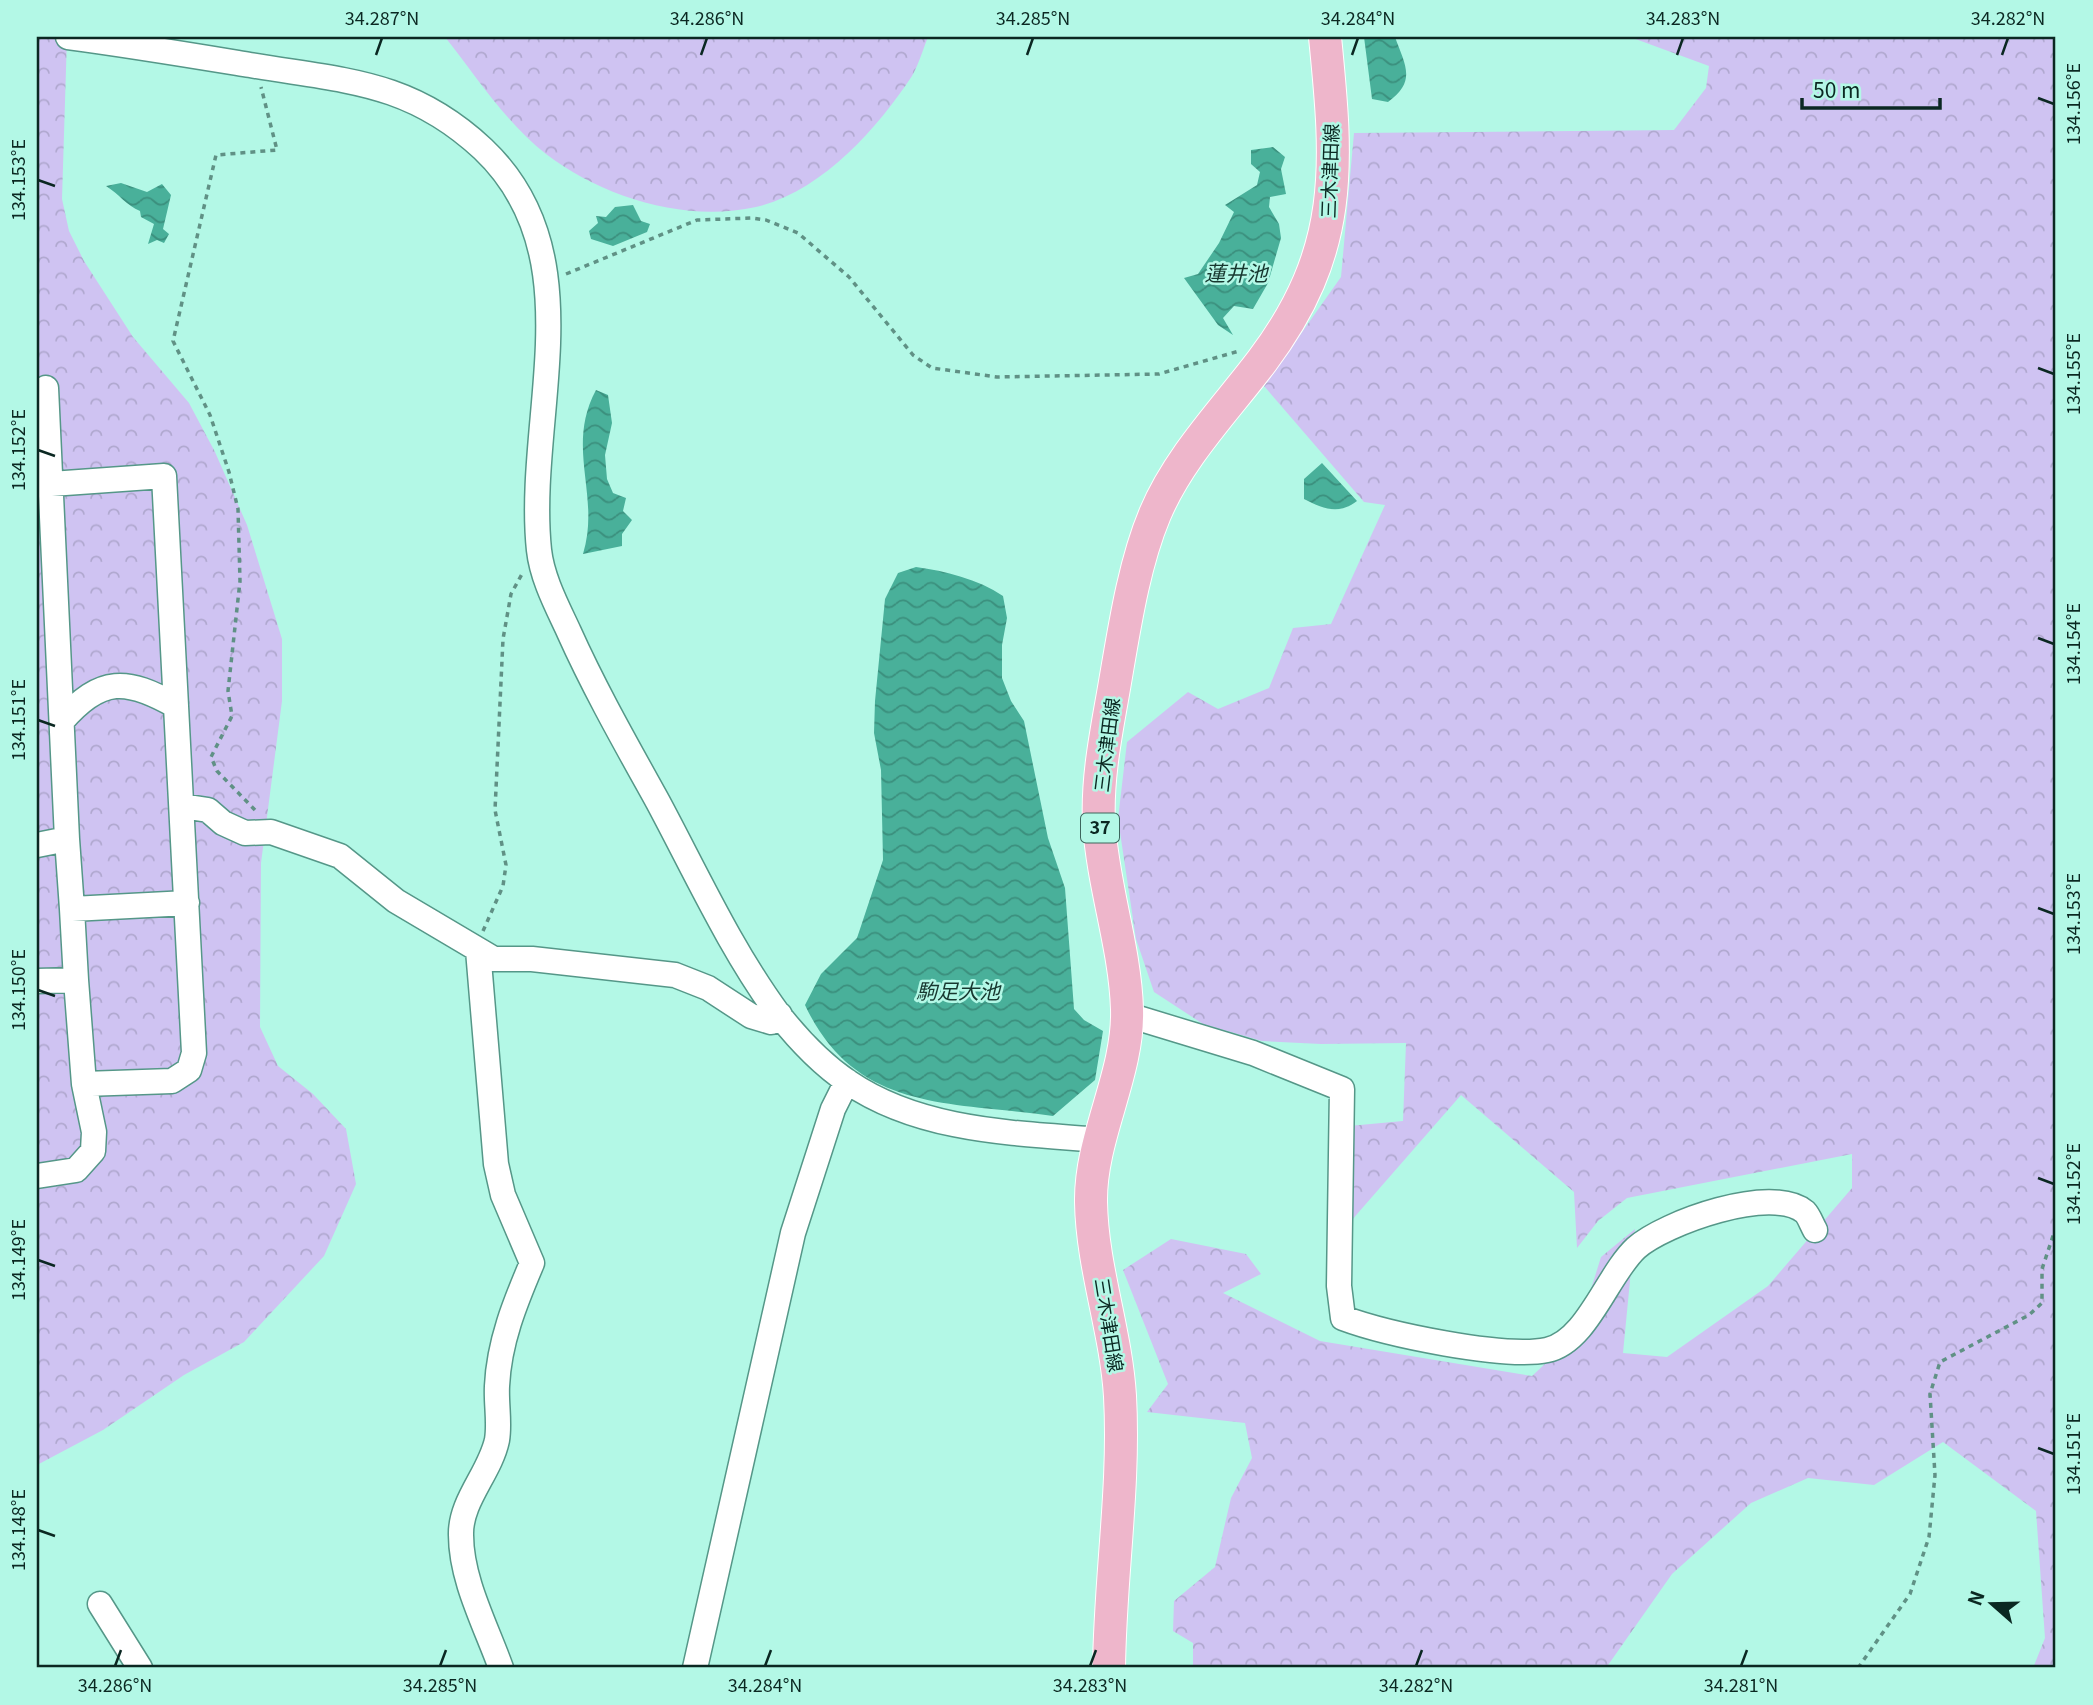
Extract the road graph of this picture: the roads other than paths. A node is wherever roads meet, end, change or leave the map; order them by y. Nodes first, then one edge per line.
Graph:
1 (68, 37) edge
2 (1325, 37) edge
3 (46, 388) dead end
4 (44, 485) edge
5 (176, 706) junction
6 (62, 721) junction
7 (182, 806) junction
8 (68, 839) junction
9 (37, 845) edge
10 (187, 903) junction
11 (72, 909) junction
12 (478, 950) junction
13 (76, 979) junction
14 (37, 981) edge
15 (780, 1015) junction
16 (1128, 1015) junction
17 (847, 1082) junction
18 (84, 1084) junction
19 (1101, 1140) junction
20 (37, 1176) edge
21 (1815, 1230) dead end
22 (100, 1604) dead end
23 (140, 1668) edge
24 (501, 1668) edge
25 (695, 1668) edge
26 (1109, 1668) edge

1 - 15 street
2 - 16 main road, 三木津田線 / 37
3 - 4 street
4 - 5 street
4 - 6 street
5 - 6 street
5 - 7 street
6 - 8 street
7 - 10 street
7 - 12 street
8 - 9 street
8 - 11 street
10 - 11 street
10 - 18 street
11 - 13 street
12 - 15 street
12 - 24 street
13 - 14 street
13 - 18 street
15 - 17 street
16 - 19 main road, 三木津田線 / 37
16 - 21 street
17 - 19 street
17 - 25 street
18 - 20 street
19 - 26 main road, 三木津田線 / 37
22 - 23 street

